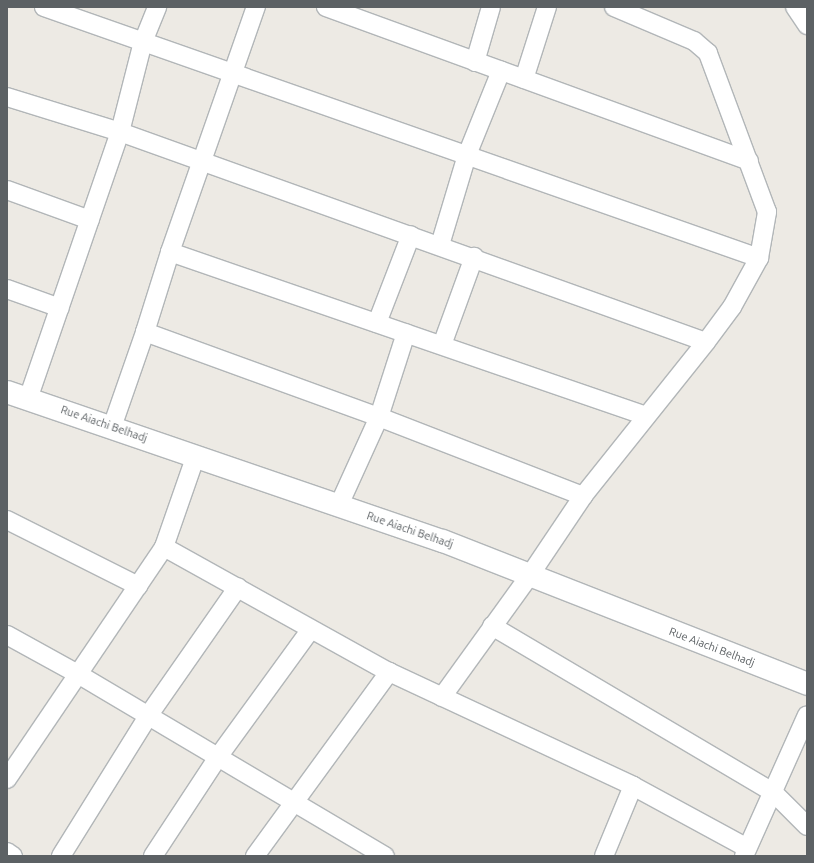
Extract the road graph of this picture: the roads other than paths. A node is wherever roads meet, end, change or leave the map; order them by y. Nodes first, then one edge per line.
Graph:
1 (44, 7) edge
2 (157, 7) edge
3 (256, 7) edge
4 (326, 7) edge
5 (491, 7) edge
6 (547, 7) edge
7 (614, 7) edge
8 (795, 7) edge
9 (807, 25) edge
10 (143, 42) junction
11 (476, 62) junction
12 (501, 71) junction
13 (232, 73) junction
14 (524, 80) junction
15 (7, 97) edge
16 (120, 132) junction
17 (467, 155) junction
18 (201, 161) junction
19 (749, 162) junction
20 (7, 190) edge
21 (90, 220) junction
22 (411, 235) junction
23 (440, 245) junction
24 (170, 252) junction
25 (474, 257) junction
26 (759, 258) junction
27 (7, 289) edge
28 (60, 308) junction
29 (377, 323) junction
30 (145, 332) junction
31 (406, 333) junction
32 (706, 342) junction
33 (442, 345) junction
34 (7, 392) edge
35 (28, 399) junction
36 (646, 416) junction
37 (379, 417) junction
38 (112, 427) junction
39 (196, 455) junction
40 (583, 496) junction
41 (340, 505) junction
42 (7, 520) edge
43 (164, 547) junction
44 (530, 575) junction
45 (138, 586) junction
46 (238, 587) junction
47 (492, 626) junction
48 (311, 628) junction
49 (7, 635) edge
50 (389, 672) junction
51 (78, 674) junction
52 (807, 684) edge
53 (442, 697) junction
54 (807, 715) edge
55 (148, 716) junction
56 (218, 757) junction
57 (7, 779) edge
58 (633, 786) junction
59 (773, 792) junction
60 (294, 802) junction
61 (807, 826) edge
62 (7, 852) edge
63 (746, 852) edge
64 (377, 854) edge
65 (13, 856) edge
66 (61, 856) edge
67 (153, 856) edge
68 (256, 856) edge
69 (604, 856) edge

1 - 10 street
2 - 10 street
3 - 13 street
4 - 11 street
5 - 11 street
6 - 14 street
7 - 19 street
8 - 9 street
10 - 13 street
10 - 16 street
11 - 12 street
12 - 14 street
12 - 17 street
13 - 17 street
13 - 18 street
14 - 19 street
15 - 16 street
16 - 18 street
16 - 21 street
17 - 23 street
17 - 26 street
18 - 22 street
18 - 24 street
19 - 26 street
20 - 21 street
21 - 28 street
22 - 23 street
22 - 29 street
23 - 25 street
24 - 29 street
24 - 30 street
25 - 32 street
25 - 33 street
26 - 32 street
27 - 28 street
28 - 35 street
29 - 31 street
30 - 37 street
30 - 38 street
31 - 33 street
31 - 37 street
32 - 36 street
33 - 36 street
34 - 35 street, Rue Aiachi Belhadj
35 - 38 street, Rue Aiachi Belhadj
36 - 40 street
37 - 40 street
37 - 41 street
38 - 39 street, Rue Aiachi Belhadj
39 - 41 street, Rue Aiachi Belhadj
39 - 43 street
40 - 44 street
41 - 44 street, Rue Aiachi Belhadj
42 - 45 street
43 - 45 street
43 - 46 street
44 - 47 street
44 - 52 street, Rue Aiachi Belhadj
45 - 51 street
46 - 48 street
46 - 55 street
47 - 53 street
47 - 59 street
48 - 50 street
48 - 56 street
49 - 51 street
50 - 53 street
50 - 60 street
51 - 55 street
51 - 57 street
53 - 58 street
54 - 59 street
55 - 56 street
55 - 66 street
56 - 60 street
56 - 67 street
58 - 63 street
58 - 69 street
59 - 61 street
59 - 63 street
60 - 64 street
60 - 68 street
62 - 65 street

